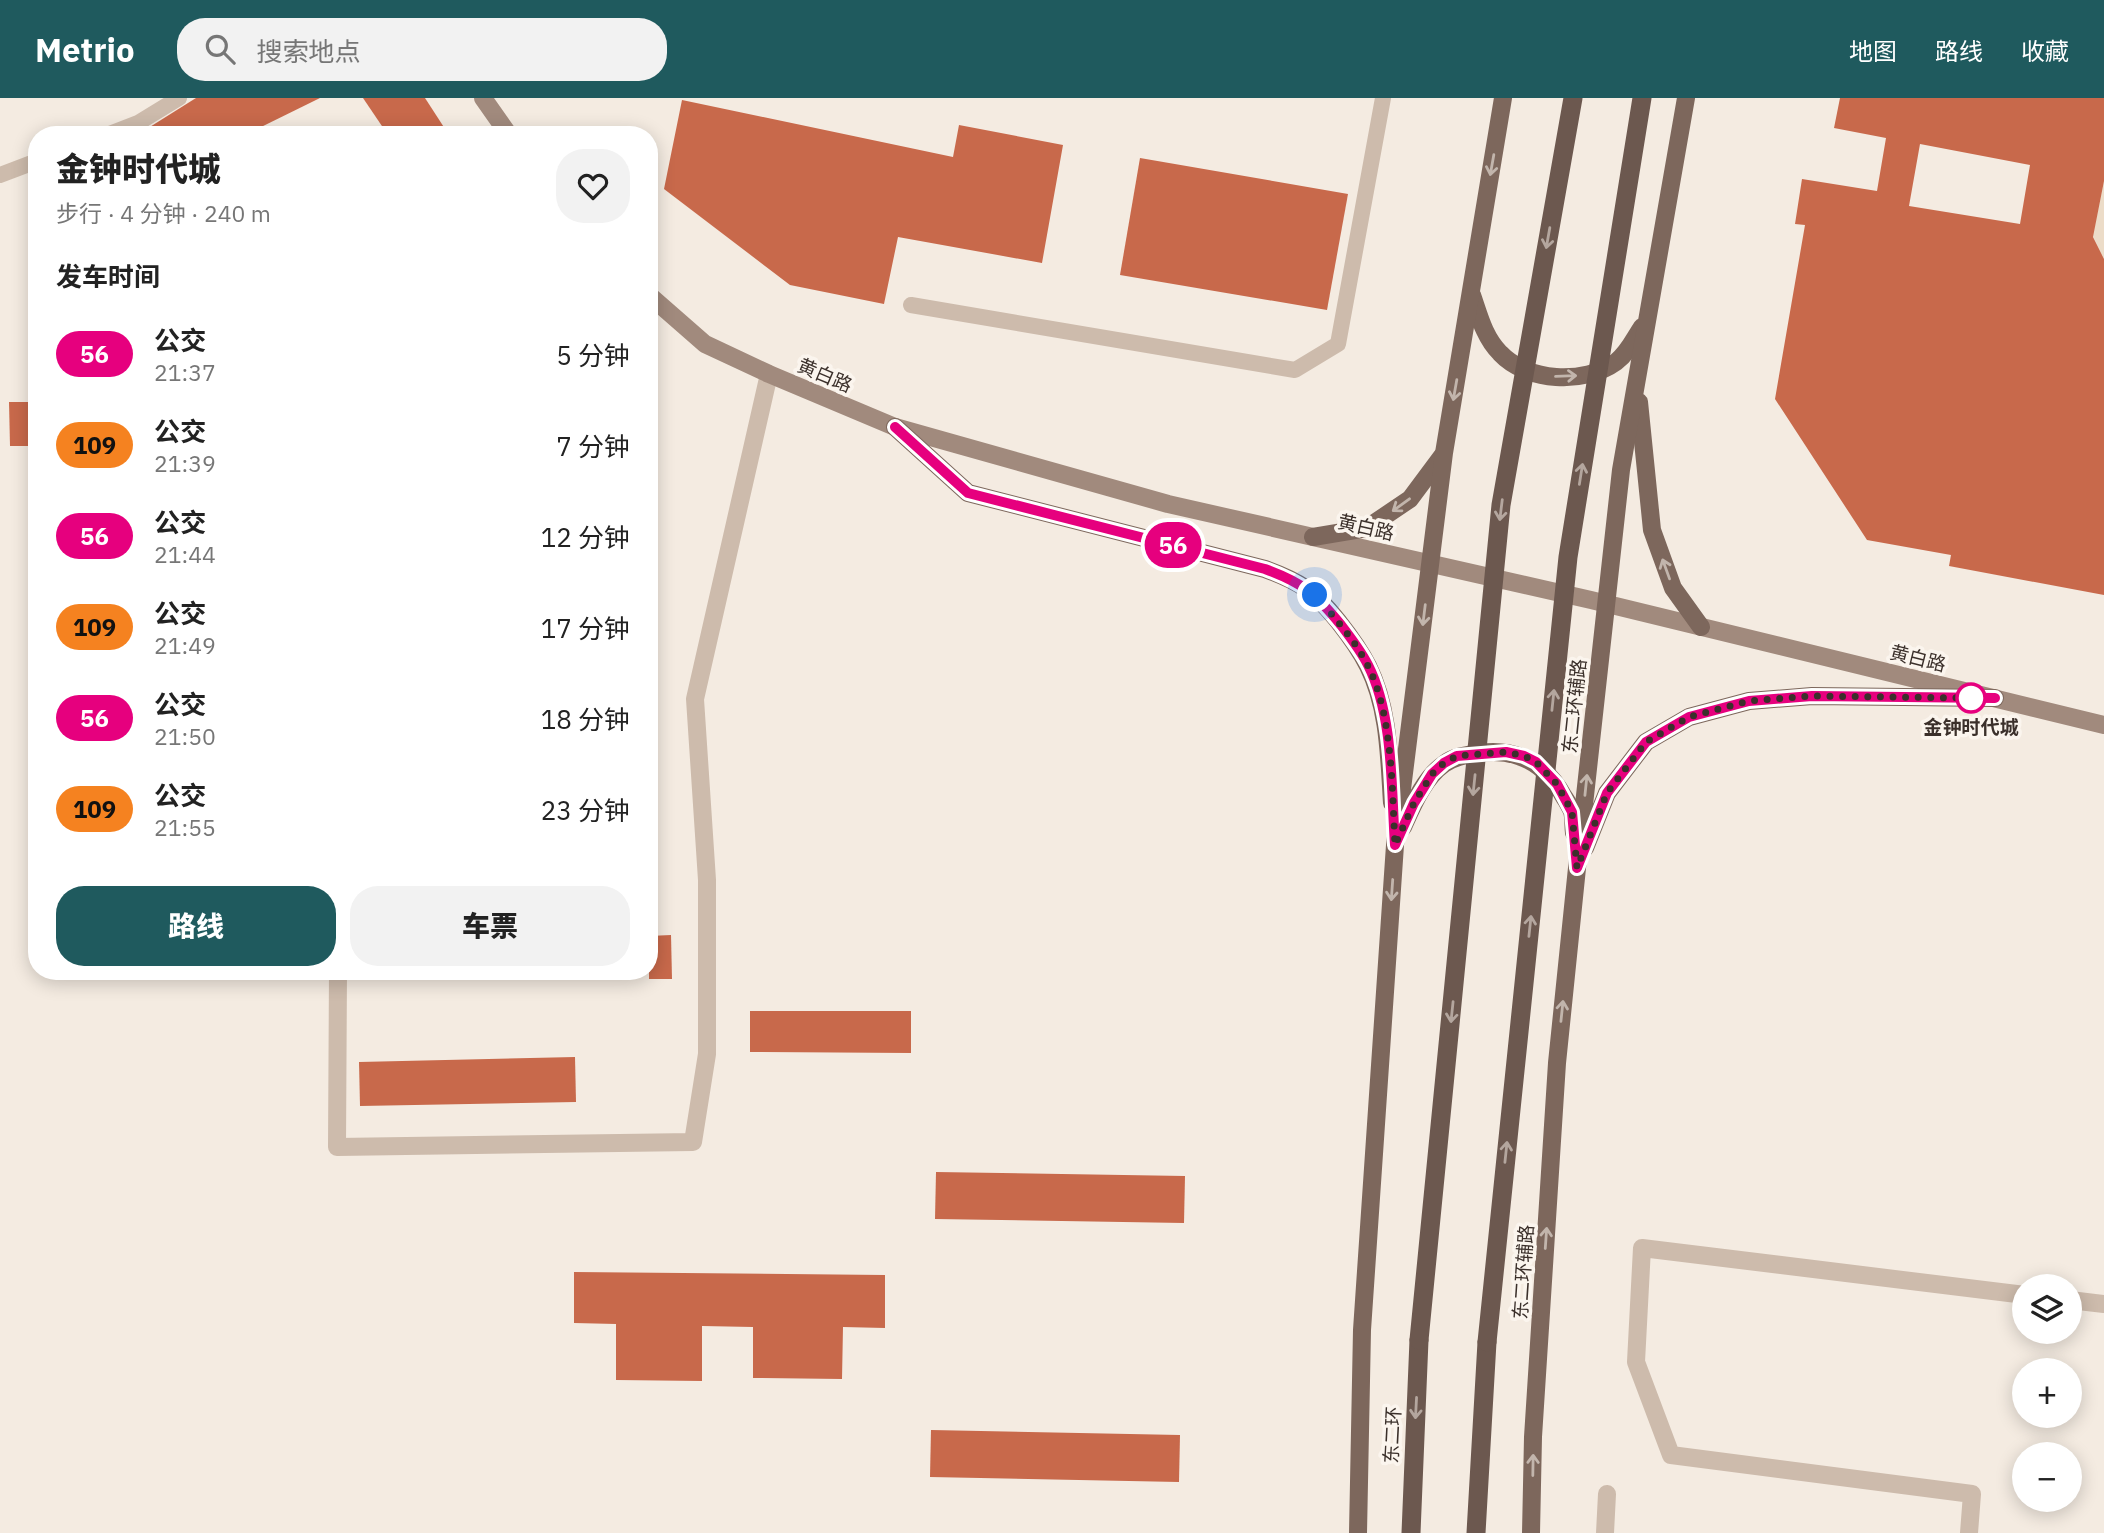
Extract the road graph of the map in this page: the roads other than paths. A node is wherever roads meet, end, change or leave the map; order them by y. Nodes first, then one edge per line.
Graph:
1 (179, 98) edge
2 (483, 98) edge
3 (1383, 98) edge
4 (1503, 98) edge
5 (1573, 98) edge
6 (1642, 98) edge
7 (1686, 98) edge
8 (130, 126) edge
9 (503, 126) edge
10 (28, 164) edge
11 (0, 175) edge
12 (1471, 291) junction
13 (658, 303) edge
14 (911, 305) dead end
15 (1648, 318) junction
16 (769, 374) junction
17 (1636, 382) junction
18 (895, 427) junction
19 (1444, 453) junction
20 (1313, 537) junction
21 (1430, 564) junction
22 (1607, 604) junction
23 (1701, 627) junction
24 (1995, 698) junction
25 (2104, 725) edge
26 (1395, 845) junction
27 (1577, 868) junction
28 (338, 980) edge
29 (2012, 1293) edge
30 (2082, 1301) edge
31 (2104, 1304) edge
32 (1607, 1494) dead end
33 (1358, 1533) edge
34 (1411, 1533) edge
35 (1476, 1533) edge
36 (1531, 1533) edge
37 (1605, 1533) edge
38 (1969, 1533) edge

1 - 8 lane
2 - 9 main road
3 - 14 lane
4 -> 12 main road
5 -> 34 highway, 东二环, bridge
35 -> 6 highway, bridge
7 - 15 main road, 东二环辅路
10 - 11 lane
12 -> 15 main road
12 -> 19 main road
13 - 16 main road, 黄白路
15 - 17 main road, 东二环辅路
16 - 18 main road, 黄白路
16 - 28 street
17 - 22 main road, 东二环辅路
23 -> 17 main road
18 - 20 main road, 黄白路
18 - 26 main road
19 -> 20 main road
19 - 21 main road
20 - 21 main road, 黄白路
21 - 22 main road, 黄白路
21 -> 26 main road
22 - 23 main road, 黄白路
27 -> 22 main road, 东二环辅路
23 - 24 main road, 黄白路
24 - 25 main road, 黄白路
24 - 27 main road
26 - 27 main road
26 -> 33 main road
36 -> 27 main road, 东二环辅路
29 - 38 street
30 - 31 street
32 - 37 street

